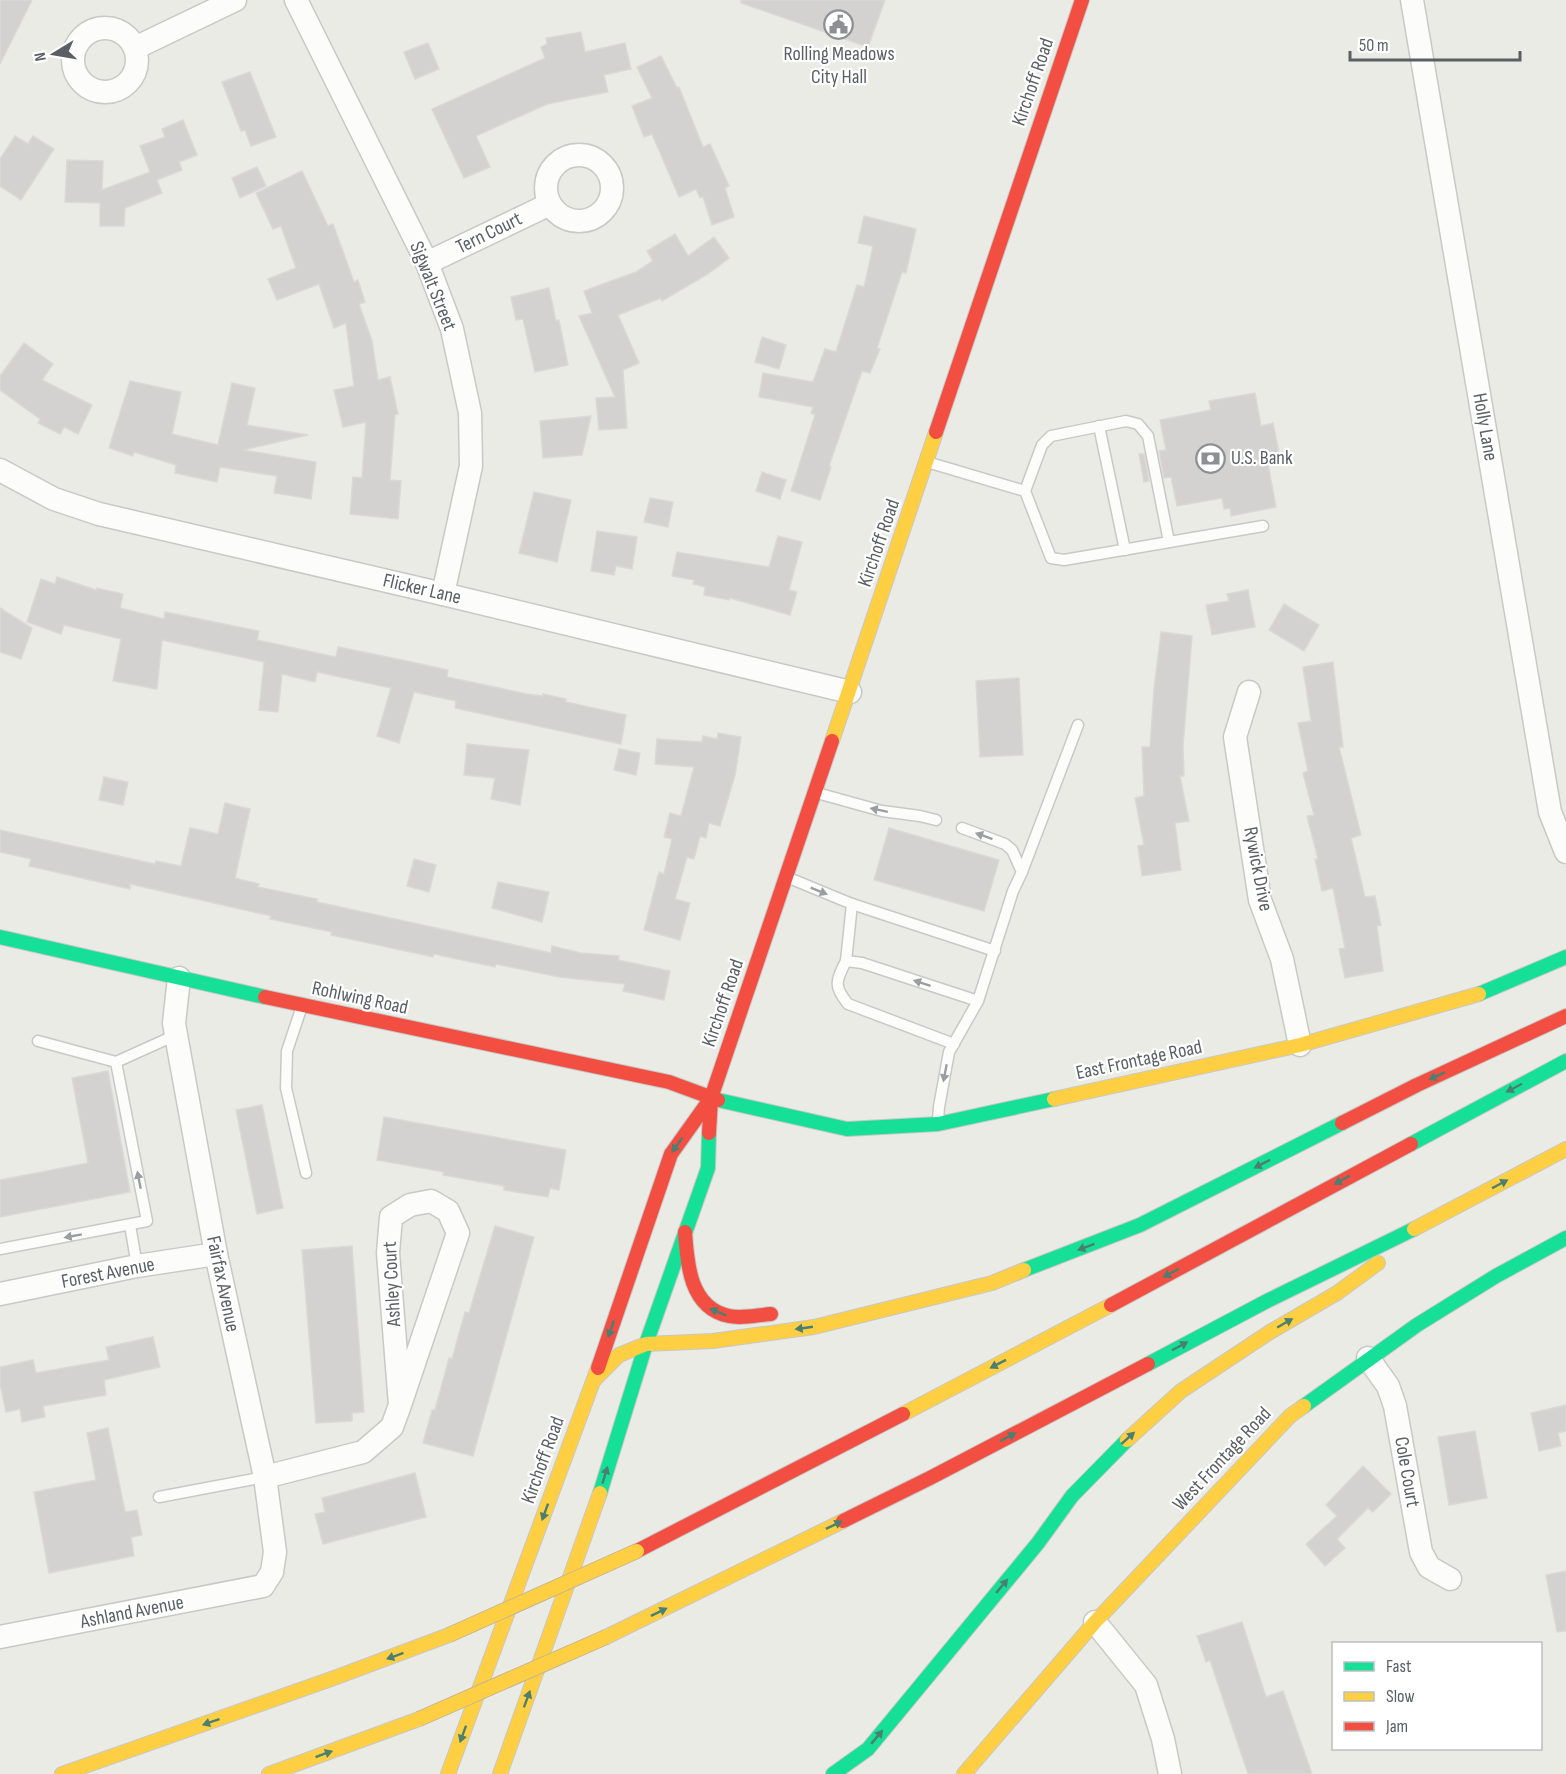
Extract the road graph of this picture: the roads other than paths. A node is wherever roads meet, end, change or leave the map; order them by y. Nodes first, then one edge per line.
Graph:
1 (235, 0) edge
2 (296, 0) edge
3 (1082, 0) edge
4 (1412, 0) edge
5 (135, 48) dead end
6 (550, 204) dead end
7 (427, 263) junction
8 (1099, 426) junction
9 (927, 462) junction
10 (0, 470) edge
11 (1025, 491) junction
12 (1263, 526) dead end
13 (1169, 542) junction
14 (1125, 550) junction
15 (443, 594) junction
16 (850, 692) junction
17 (1250, 692) dead end
18 (1078, 725) dead end
19 (815, 793) junction
20 (936, 820) dead end
21 (962, 828) dead end
22 (1566, 852) edge
23 (1022, 872) junction
24 (786, 877) junction
25 (852, 904) junction
26 (0, 937) edge
27 (995, 951) junction
28 (1566, 957) edge
29 (846, 962) junction
30 (178, 978) junction
31 (978, 1001) junction
32 (302, 1005) junction
33 (1566, 1016) edge
34 (176, 1035) junction
35 (38, 1041) dead end
36 (954, 1044) junction
37 (1300, 1045) junction
38 (1566, 1061) edge
39 (116, 1062) junction
40 (711, 1098) junction
41 (938, 1124) junction
42 (1566, 1149) edge
43 (306, 1173) dead end
44 (1448, 1212) junction
45 (130, 1225) junction
46 (685, 1232) junction
47 (1566, 1238) edge
48 (0, 1249) edge
49 (216, 1254) junction
50 (137, 1266) junction
51 (0, 1294) edge
52 (902, 1305) junction
53 (819, 1312) dead end
54 (785, 1314) dead end
55 (646, 1344) junction
56 (1368, 1358) junction
57 (594, 1380) junction
58 (400, 1405) junction
59 (265, 1477) junction
60 (159, 1497) dead end
61 (1450, 1579) dead end
62 (263, 1586) joint
63 (1095, 1622) junction
64 (0, 1637) edge
65 (62, 1774) edge
66 (269, 1774) edge
67 (448, 1774) edge
68 (500, 1774) edge
69 (833, 1774) edge
70 (964, 1774) edge
71 (1170, 1774) edge

1 - 5 street
2 - 7 street, Sigwalt Street
3 - 9 main road, Kirchoff Road
4 - 22 street, Holly Lane
6 - 7 street, Tern Court
7 - 15 street, Sigwalt Street
8 - 11 lane
8 - 13 lane
8 - 14 lane
9 - 11 lane
9 - 16 main road, Kirchoff Road
10 - 15 street, Flicker Lane
11 - 14 lane
12 - 13 lane
13 - 14 lane
15 - 16 street, Flicker Lane
16 - 19 main road, Kirchoff Road
17 - 37 street, Rywick Drive
18 - 23 lane
20 -> 19 lane
19 - 24 main road, Kirchoff Road
23 -> 21 lane
23 - 27 lane
24 -> 25 lane
24 - 40 main road, Kirchoff Road
25 - 27 lane
25 - 29 lane
26 - 30 main road, Rohlwing Road
27 - 31 lane
28 - 37 main road, East Frontage Road
31 -> 29 lane
29 - 36 lane
30 - 32 main road, Rohlwing Road
30 - 34 street, Fairfax Avenue
31 - 36 lane
32 - 40 main road, Rohlwing Road
32 - 43 lane
33 -> 52 main road
34 - 39 lane
34 - 49 street, Fairfax Avenue
35 - 39 lane
36 -> 41 lane
37 - 41 main road, East Frontage Road
38 -> 65 main road, bridge
45 -> 39 lane
40 - 41 main road, East Frontage Road
40 - 46 main road, Kirchoff Road
40 -> 57 main road, Kirchoff Road
44 -> 42 main road
66 -> 44 main road, bridge
69 -> 44 main road
45 -> 48 lane
45 - 50 lane
54 -> 46 main road
46 - 55 main road, Kirchoff Road
47 - 56 main road, West Frontage Road
49 - 50 street, Forest Avenue
49 - 59 street, Fairfax Avenue
50 - 51 street, Forest Avenue
52 - 53 main road
52 -> 55 main road
55 - 57 main road
68 -> 55 main road, Kirchoff Road
56 - 61 street, Cole Court
56 - 63 main road, West Frontage Road
57 -> 67 main road, Kirchoff Road
58 - 58 street, Ashley Court
58 - 59 street, Ashley Court
59 - 60 lane
59 - 62 street, Fairfax Avenue
62 - 64 street, Ashland Avenue
63 - 70 main road, West Frontage Road
63 - 71 street

